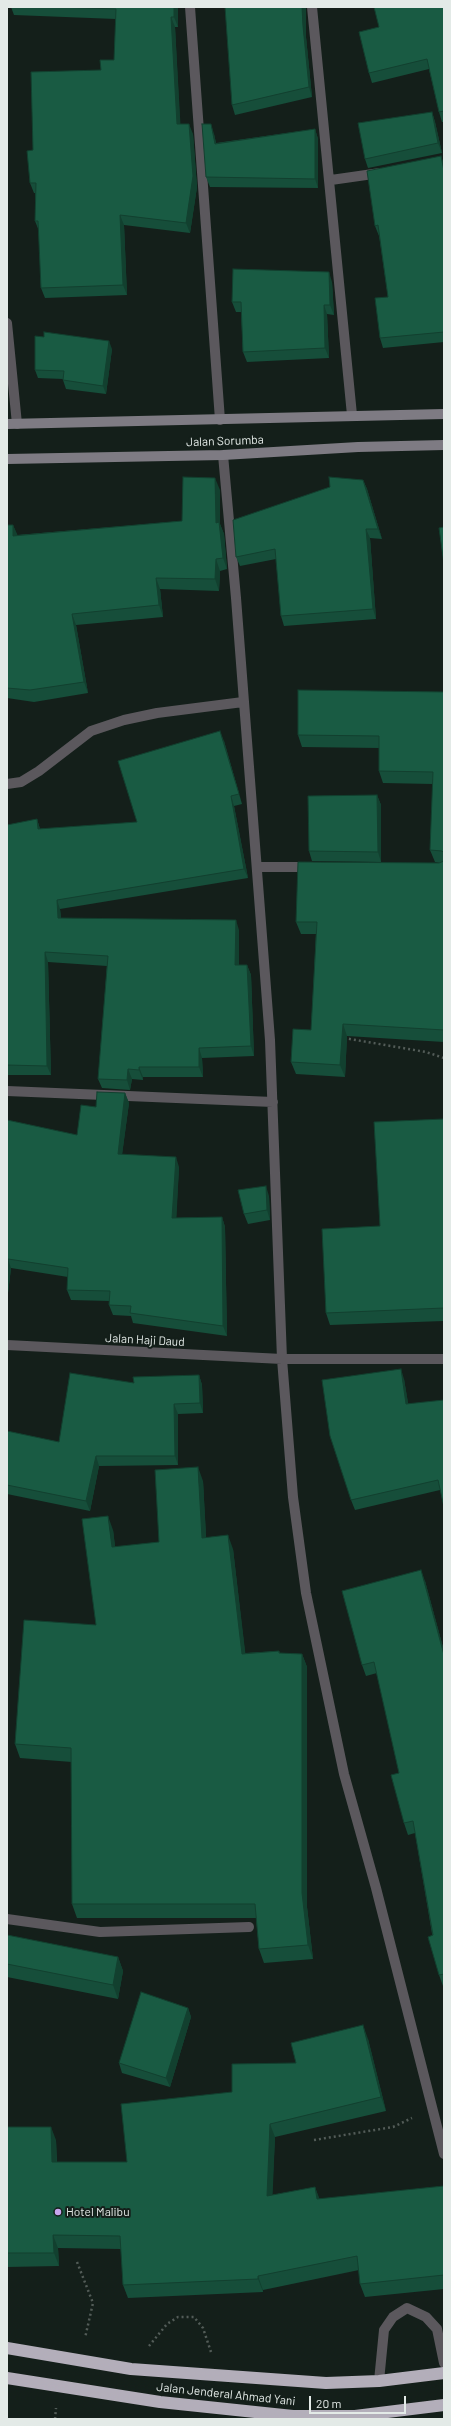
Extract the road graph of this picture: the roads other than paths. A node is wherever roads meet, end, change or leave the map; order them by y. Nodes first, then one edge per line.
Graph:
1 (190, 7) edge
2 (312, 7) edge
3 (390, 171) edge
4 (331, 180) junction
5 (7, 323) edge
6 (352, 414) junction
7 (444, 414) edge
8 (220, 420) junction
9 (12, 424) edge
10 (444, 445) edge
11 (223, 455) junction
12 (7, 458) edge
13 (243, 702) junction
14 (7, 784) edge
15 (257, 867) junction
16 (323, 867) edge
17 (7, 1091) edge
18 (273, 1102) junction
19 (7, 1345) edge
20 (282, 1359) junction
21 (444, 1359) edge
22 (7, 1919) edge
23 (249, 1927) dead end
24 (444, 2154) edge
25 (7, 2348) edge
26 (444, 2363) edge
27 (444, 2373) edge
28 (7, 2378) edge
29 (379, 2381) junction
30 (444, 2405) edge
31 (355, 2418) edge

1 - 8 street
2 - 4 street
3 - 4 street
4 - 6 street
5 - 9 street
6 - 7 street, Jalan Sorumba
6 - 8 street, Jalan Sorumba
8 - 9 street, Jalan Sorumba
10 - 11 street, Jalan Sorumba
11 - 12 street, Jalan Sorumba
11 - 13 street
13 - 14 street
13 - 15 street
15 - 16 street
15 - 18 street
17 - 18 street
18 - 20 street
19 - 20 street, Jalan Haji Daud
20 - 21 street, Jalan Haji Daud
20 - 24 street
22 - 23 street
25 - 29 highway, Jalan Jenderal Ahmad Yani
26 - 29 street
27 - 29 highway, Jalan Jenderal Ahmad Yani
28 - 31 highway, Jalan Jenderal Ahmad Yani
30 - 31 highway, Jalan Jenderal Ahmad Yani

